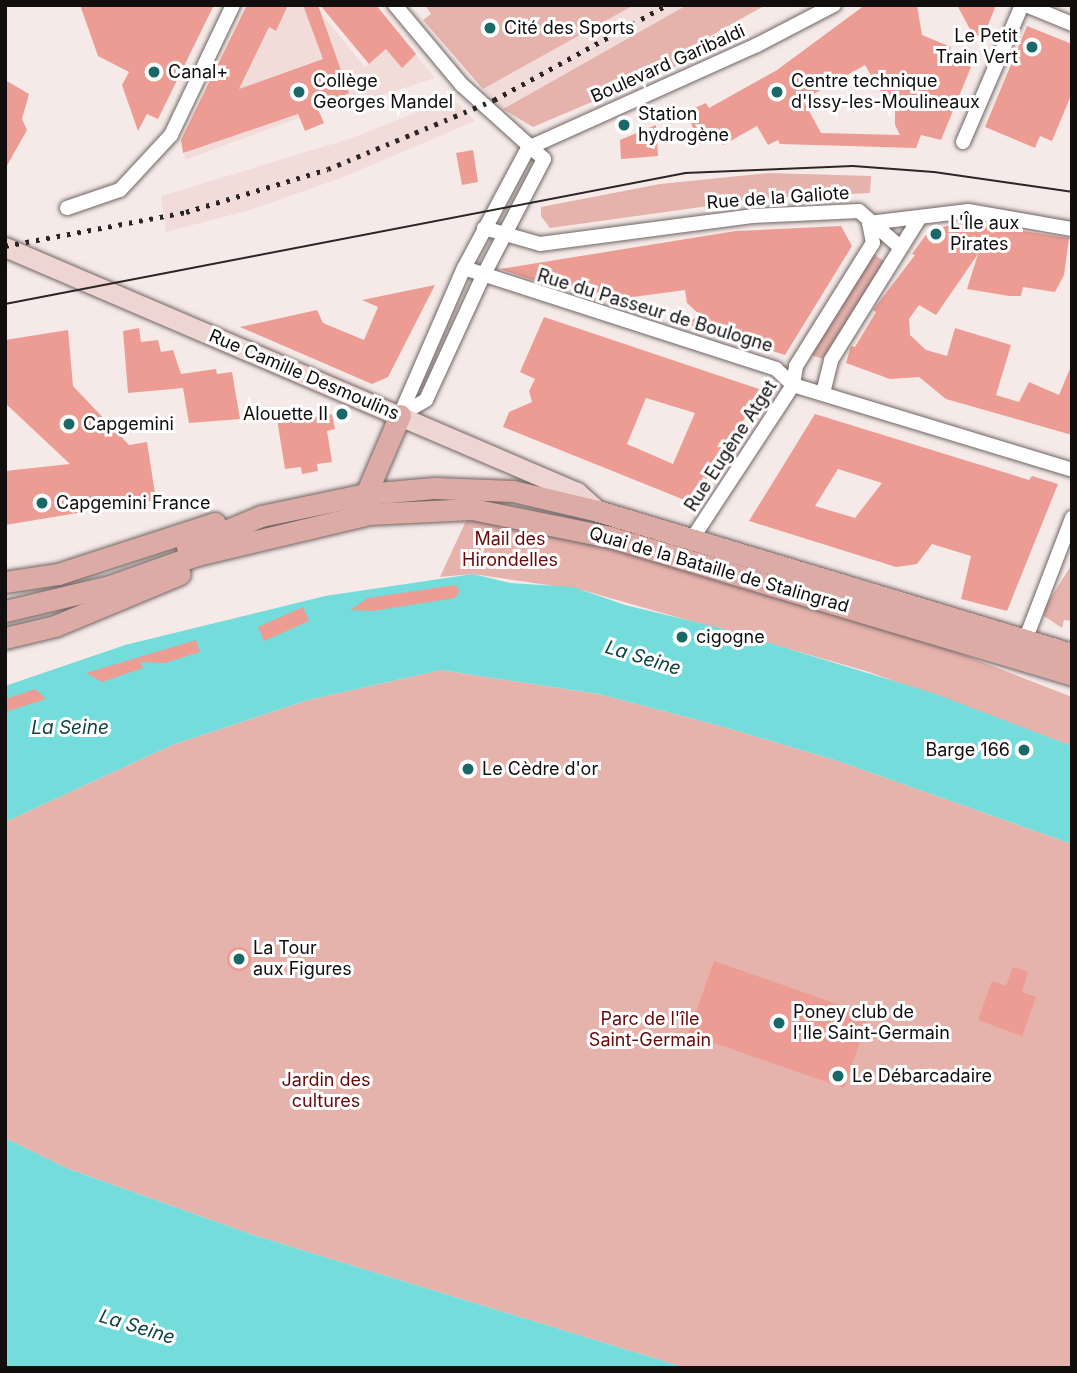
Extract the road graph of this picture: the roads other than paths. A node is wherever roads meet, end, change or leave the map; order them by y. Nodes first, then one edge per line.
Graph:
1 (233, 5) edge
2 (395, 5) edge
3 (834, 5) edge
4 (1024, 5) edge
5 (1072, 24) edge
6 (555, 137) junction
7 (963, 142) dead end
8 (528, 148) junction
9 (544, 159) junction
10 (68, 208) dead end
11 (920, 217) junction
12 (870, 223) junction
13 (484, 228) junction
14 (1072, 229) edge
15 (503, 235) junction
16 (5, 247) edge
17 (900, 247) junction
18 (464, 268) junction
19 (482, 275) junction
20 (793, 385) junction
21 (823, 393) junction
22 (400, 415) junction
23 (1072, 470) edge
24 (366, 494) junction
25 (598, 511) junction
26 (261, 516) junction
27 (1072, 518) edge
28 (266, 538) junction
29 (692, 539) junction
30 (5, 582) edge
31 (65, 597) junction
32 (5, 611) edge
33 (5, 638) edge
34 (1026, 638) junction
35 (990, 651) junction
36 (1072, 654) edge
37 (1044, 666) junction
38 (1072, 675) edge

1 - 10 street
2 - 8 street
3 - 6 street, Boulevard Garibaldi
4 - 5 street
4 - 7 street
6 - 8 street, Boulevard Garibaldi
6 - 9 street
8 - 9 street
8 - 13 street
9 - 15 street
11 - 12 street
11 - 14 street
11 - 17 street
12 - 15 street, Rue de la Galiote
12 - 17 street
12 - 20 street, Rue Eugène Atget
13 - 15 street, Rue de la Galiote
13 - 18 street
15 - 19 street
16 - 22 street, Rue Camille Desmoulins
17 - 21 street
18 - 19 street, Rue du Passeur de Boulogne
18 - 22 street
19 - 20 street, Rue du Passeur de Boulogne
19 - 22 street
20 - 21 street, Rue du Passeur de Boulogne
20 - 29 street, Rue Eugène Atget
21 - 23 street, Rue du Passeur de Boulogne
22 - 24 main road
22 - 25 street, Rue Camille Desmoulins
24 - 25 main road, Quai de la Bataille de Stalingrad
24 - 26 main road, Quai de la Bataille de Stalingrad
25 - 29 main road, Quai de la Bataille de Stalingrad
26 - 30 main road
26 - 31 main road
27 - 34 street
28 - 31 main road
28 - 33 main road
28 - 35 main road, Quai de la Bataille de Stalingrad
29 - 34 main road, Quai de la Bataille de Stalingrad
31 - 32 main road
34 - 35 main road
34 - 36 main road, Quai de la Bataille de Stalingrad
34 - 37 main road
35 - 37 main road, Quai de la Bataille de Stalingrad
37 - 38 main road, Quai de la Bataille de Stalingrad

